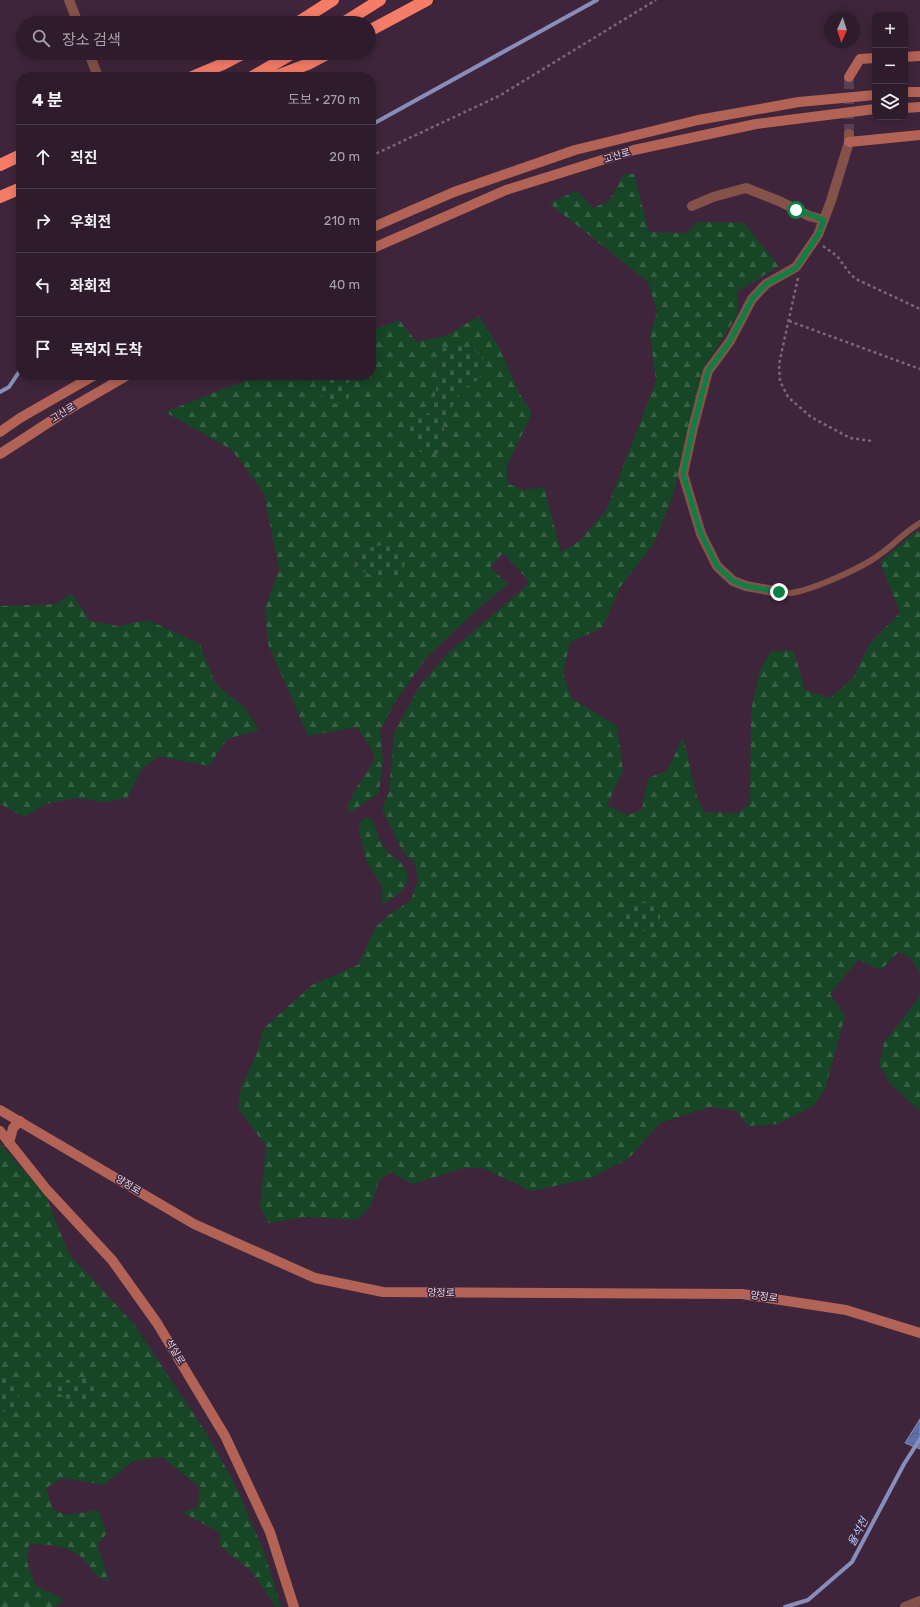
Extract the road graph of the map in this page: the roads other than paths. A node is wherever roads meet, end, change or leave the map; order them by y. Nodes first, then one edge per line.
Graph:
1 (69, 0) edge
2 (333, 0) edge
3 (380, 0) edge
4 (427, 0) edge
5 (75, 16) edge
6 (308, 16) edge
7 (354, 16) edge
8 (376, 27) edge
9 (920, 56) edge
10 (908, 57) edge
11 (872, 58) edge
12 (92, 60) edge
13 (231, 60) edge
14 (281, 60) edge
15 (316, 60) edge
16 (96, 72) edge
17 (204, 72) edge
18 (261, 72) edge
19 (287, 72) edge
20 (849, 77) tunnel mouth
21 (908, 92) edge
22 (920, 92) edge
23 (872, 95) edge
24 (920, 107) edge
25 (908, 108) edge
26 (872, 109) edge
27 (920, 135) edge
28 (16, 157) edge
29 (0, 165) edge
30 (16, 190) edge
31 (0, 197) edge
32 (692, 206) dead end
33 (824, 220) junction
34 (376, 226) edge
35 (376, 247) edge
36 (86, 380) edge
37 (119, 380) edge
38 (0, 432) edge
39 (0, 454) edge
40 (920, 523) edge
41 (779, 592) joint
42 (0, 1110) edge
43 (20, 1121) junction
44 (0, 1131) edge
45 (9, 1143) junction
46 (920, 1334) edge
47 (920, 1601) edge
48 (294, 1607) edge
49 (905, 1607) edge

1 - 5 street
2 - 6 highway
3 - 7 highway
4 - 8 highway
9 - 10 street
11 - 20 street
12 - 16 street
13 - 17 highway
14 - 18 highway
15 - 19 highway
21 - 22 street
23 - 34 street, 고산로
24 - 25 street
26 - 35 street, 고산로
27 - 33 street
28 - 29 highway
30 - 31 highway
32 - 33 street
33 - 41 street
36 - 38 street, 고산로
37 - 39 street, 고산로
40 - 41 lane
42 - 43 street, 양정로
43 - 45 street
43 - 46 street, 양정로
44 - 45 street, 석실로
45 - 48 street, 석실로
47 - 49 street

